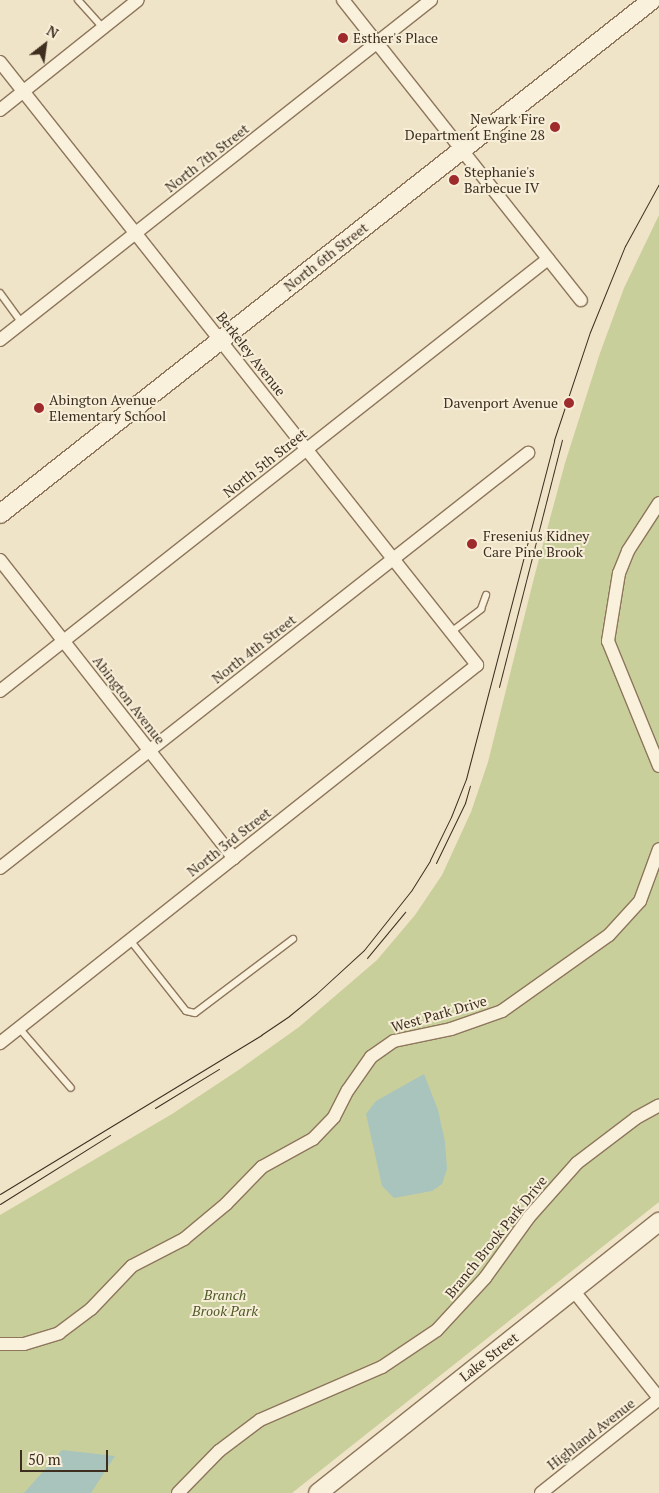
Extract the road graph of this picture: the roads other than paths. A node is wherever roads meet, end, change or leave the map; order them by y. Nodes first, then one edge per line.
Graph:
1 (78, 0) edge
2 (138, 0) edge
3 (343, 0) edge
4 (431, 0) edge
5 (652, 0) edge
6 (103, 28) junction
7 (377, 43) junction
8 (0, 62) edge
9 (23, 91) junction
10 (0, 110) edge
11 (462, 150) junction
12 (136, 233) junction
13 (548, 259) junction
14 (0, 293) edge
15 (581, 300) dead end
16 (22, 323) junction
17 (0, 340) edge
18 (220, 340) junction
19 (307, 450) junction
20 (528, 453) dead end
21 (659, 503) edge
22 (0, 514) edge
23 (393, 558) junction
24 (0, 560) edge
25 (486, 594) dead end
26 (451, 632) junction
27 (64, 641) junction
28 (478, 665) joint
29 (0, 691) edge
30 (150, 750) junction
31 (659, 766) edge
32 (659, 849) edge
33 (234, 858) junction
34 (0, 868) edge
35 (292, 939) dead end
36 (130, 940) junction
37 (19, 1028) junction
38 (0, 1043) edge
39 (71, 1088) dead end
40 (659, 1105) edge
41 (659, 1222) edge
42 (574, 1290) junction
43 (0, 1344) edge
44 (659, 1399) edge
45 (178, 1493) edge
46 (318, 1493) edge
47 (541, 1493) edge

1 - 6 lane
2 - 6 street
3 - 7 street
4 - 7 street, North 7th Street
5 - 11 street, North 6th Street
6 - 9 street
7 - 11 street
7 - 12 street, North 7th Street
8 - 9 street, Berkeley Avenue
9 - 10 street
9 - 12 street, Berkeley Avenue
11 - 13 street
11 - 18 street, North 6th Street
12 - 16 street, North 7th Street
12 - 18 street, Berkeley Avenue
13 - 15 street
13 - 19 street, North 5th Street
14 - 16 lane
16 - 17 street, North 7th Street
18 - 19 street, Berkeley Avenue
18 - 22 street, North 6th Street
19 - 23 street, Berkeley Avenue
19 - 27 street, North 5th Street
20 - 23 street, North 4th Street
21 - 31 street
23 - 26 street, Berkeley Avenue
23 - 30 street, North 4th Street
24 - 27 street, Abington Avenue
25 - 26 lane
26 - 28 street, Berkeley Avenue
27 - 29 street, North 5th Street
27 - 30 street, Abington Avenue
28 - 33 street, North 3rd Street
30 - 33 street, Abington Avenue
30 - 34 street, North 4th Street
32 - 43 street, West Park Drive
33 - 36 street, North 3rd Street
35 - 36 lane
36 - 37 street, North 3rd Street
37 - 38 street, North 3rd Street
37 - 39 lane
40 - 45 street, Branch Brook Park Drive
41 - 42 street, Lake Street
42 - 44 street
42 - 46 street, Lake Street
44 - 47 street, Highland Avenue

